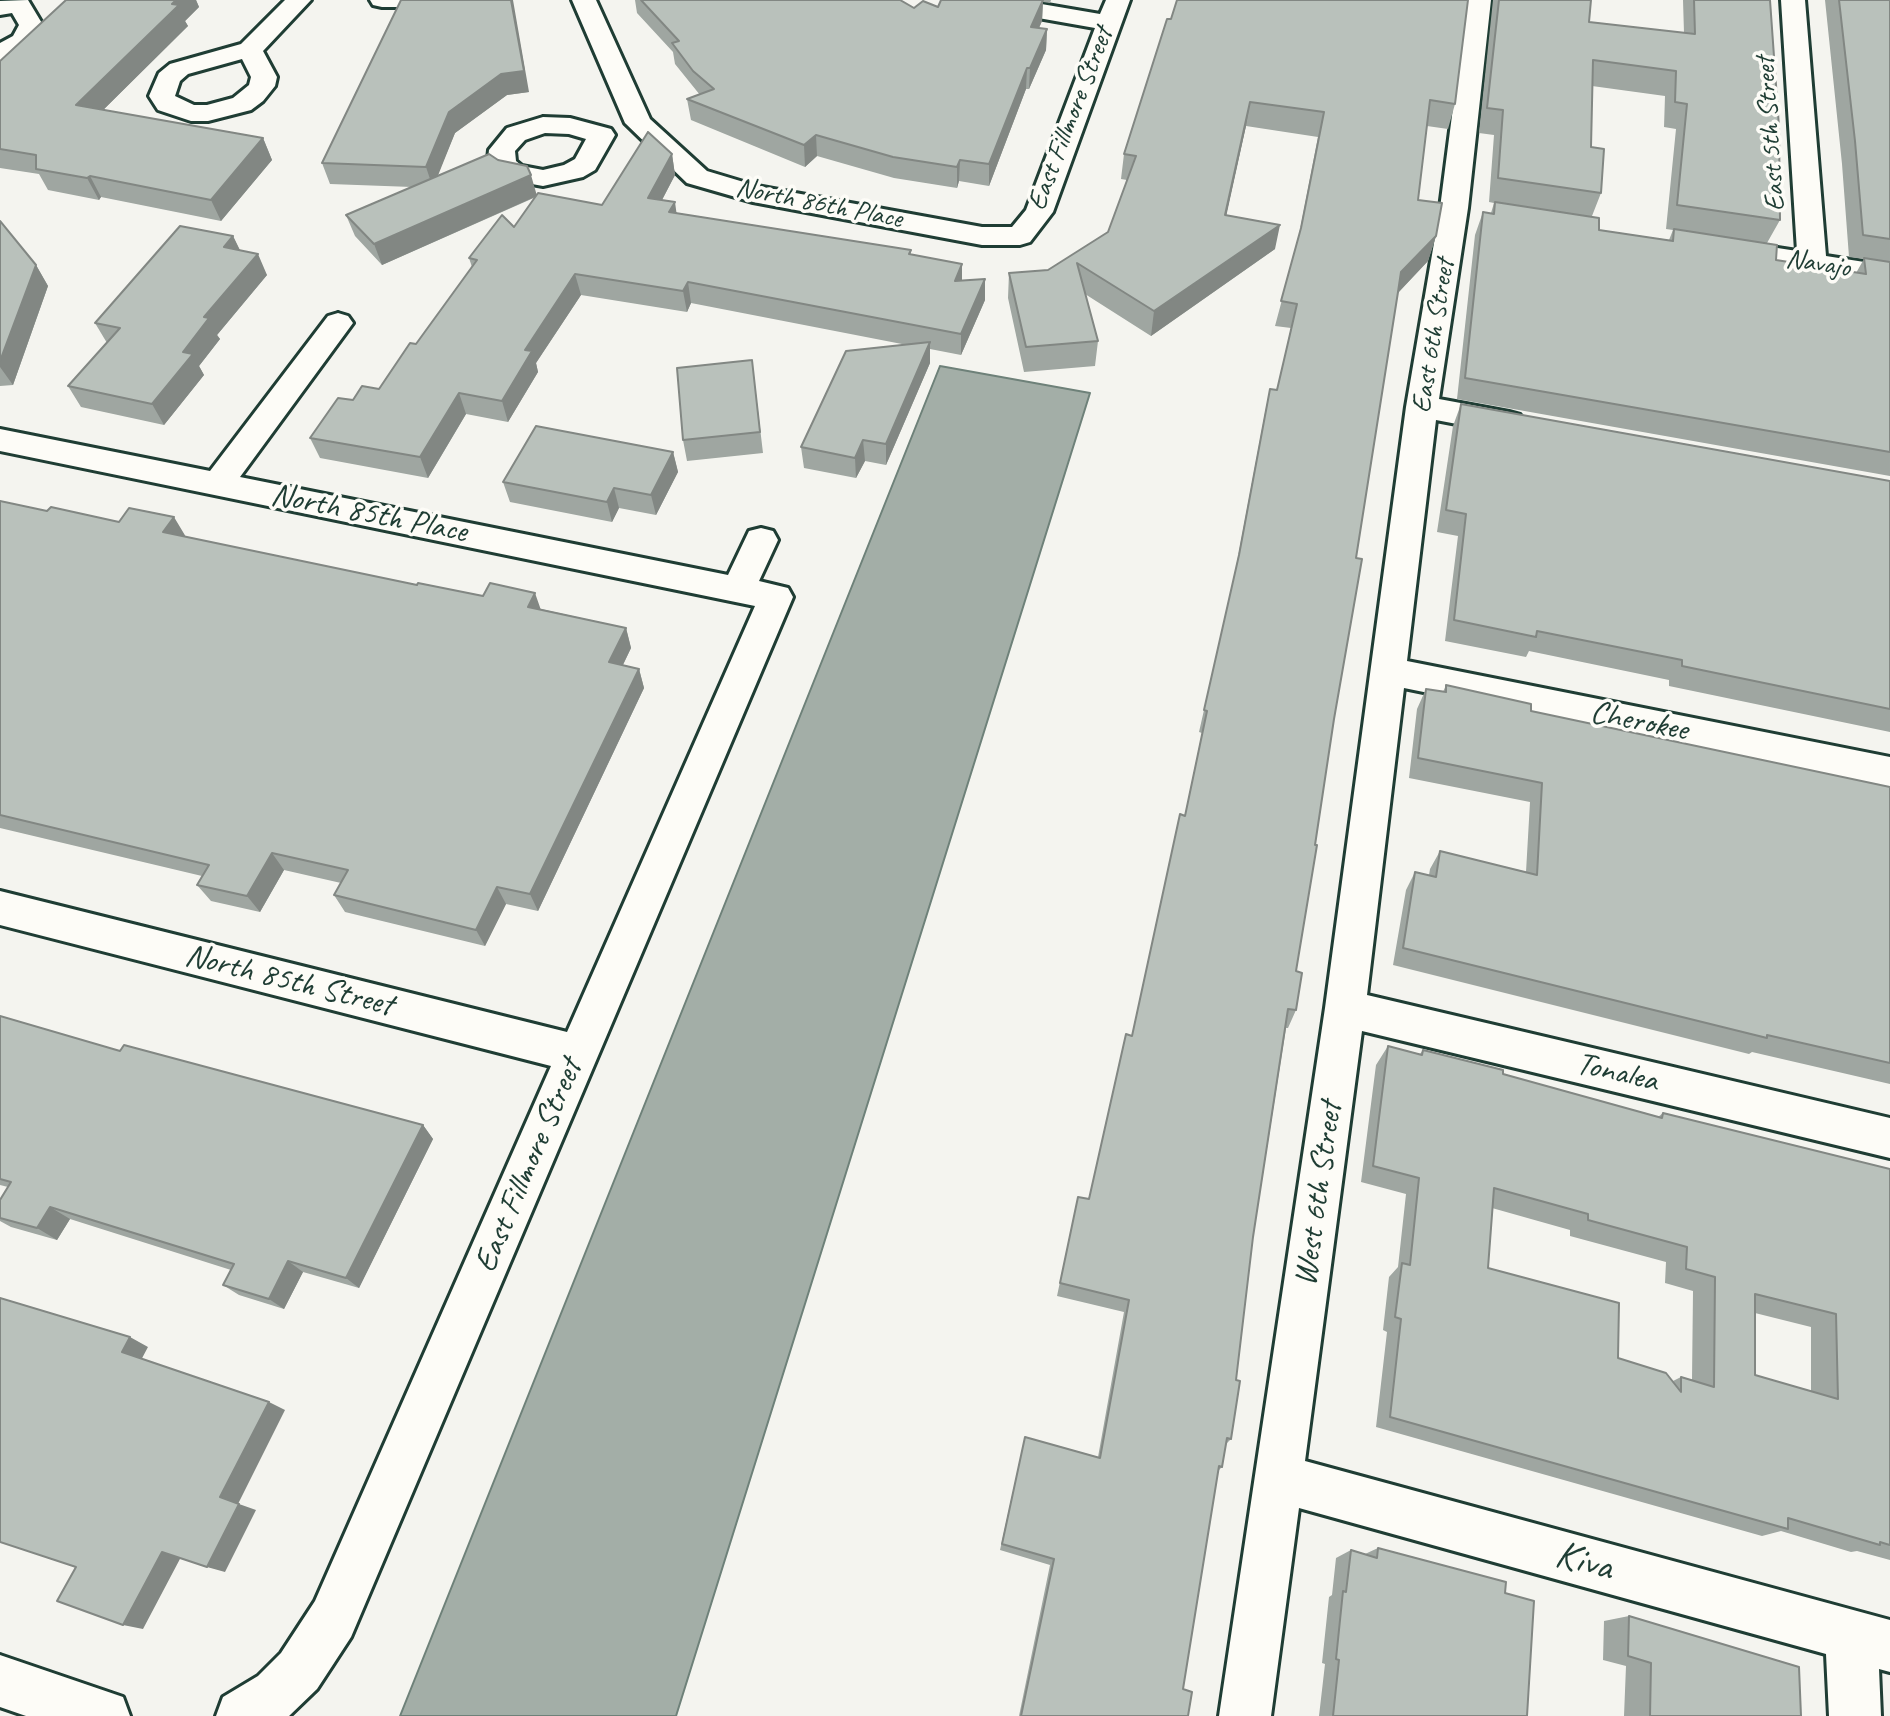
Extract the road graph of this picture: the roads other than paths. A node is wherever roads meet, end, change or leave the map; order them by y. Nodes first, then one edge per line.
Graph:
1 (299, 0) edge
2 (382, 0) edge
3 (425, 0) edge
4 (584, 0) edge
5 (976, 0) edge
6 (1479, 0) edge
7 (1794, 0) edge
8 (14, 4) edge
9 (1113, 12) edge
10 (250, 50) dead end
11 (0, 53) edge
12 (638, 123) junction
13 (601, 135) dead end
14 (1020, 236) joint
15 (1702, 246) edge
16 (1812, 262) junction
17 (1890, 275) edge
18 (338, 323) dead end
19 (1422, 407) junction
20 (1532, 427) edge
21 (0, 440) edge
22 (218, 484) junction
23 (761, 540) dead end
24 (757, 593) junction
25 (1388, 671) junction
26 (1890, 772) edge
27 (0, 908) edge
28 (1345, 1008) junction
29 (578, 1054) junction
30 (1890, 1138) edge
31 (1279, 1478) junction
32 (1870, 1641) edge
33 (0, 1681) edge
34 (247, 1714) edge
35 (104, 1716) edge
36 (1245, 1716) edge
37 (1855, 1716) edge

1 - 10 street
2 - 3 street
4 - 12 street, North 86th Place
5 - 9 street
6 - 19 street, East 6th Street
7 - 16 street, East 5th Street
8 - 11 street
9 - 14 street, East Fillmore Street
12 - 13 street
12 - 14 street, North 86th Place
15 - 16 street, Navajo
16 - 17 street, Navajo
18 - 22 street
19 - 20 street
19 - 25 street, East 6th Street
21 - 22 street, North 85th Place
22 - 24 street, North 85th Place
23 - 24 street
24 - 29 street, East Fillmore Street
25 - 26 street, Cherokee
25 - 28 street, West 6th Street
27 - 29 street, North 85th Street
28 - 30 street, Tonalea
28 - 31 street, West 6th Street
29 - 34 street, East Fillmore Street
31 - 32 street, Kiva
31 - 36 street, West 6th Street
32 - 37 street
33 - 35 street

